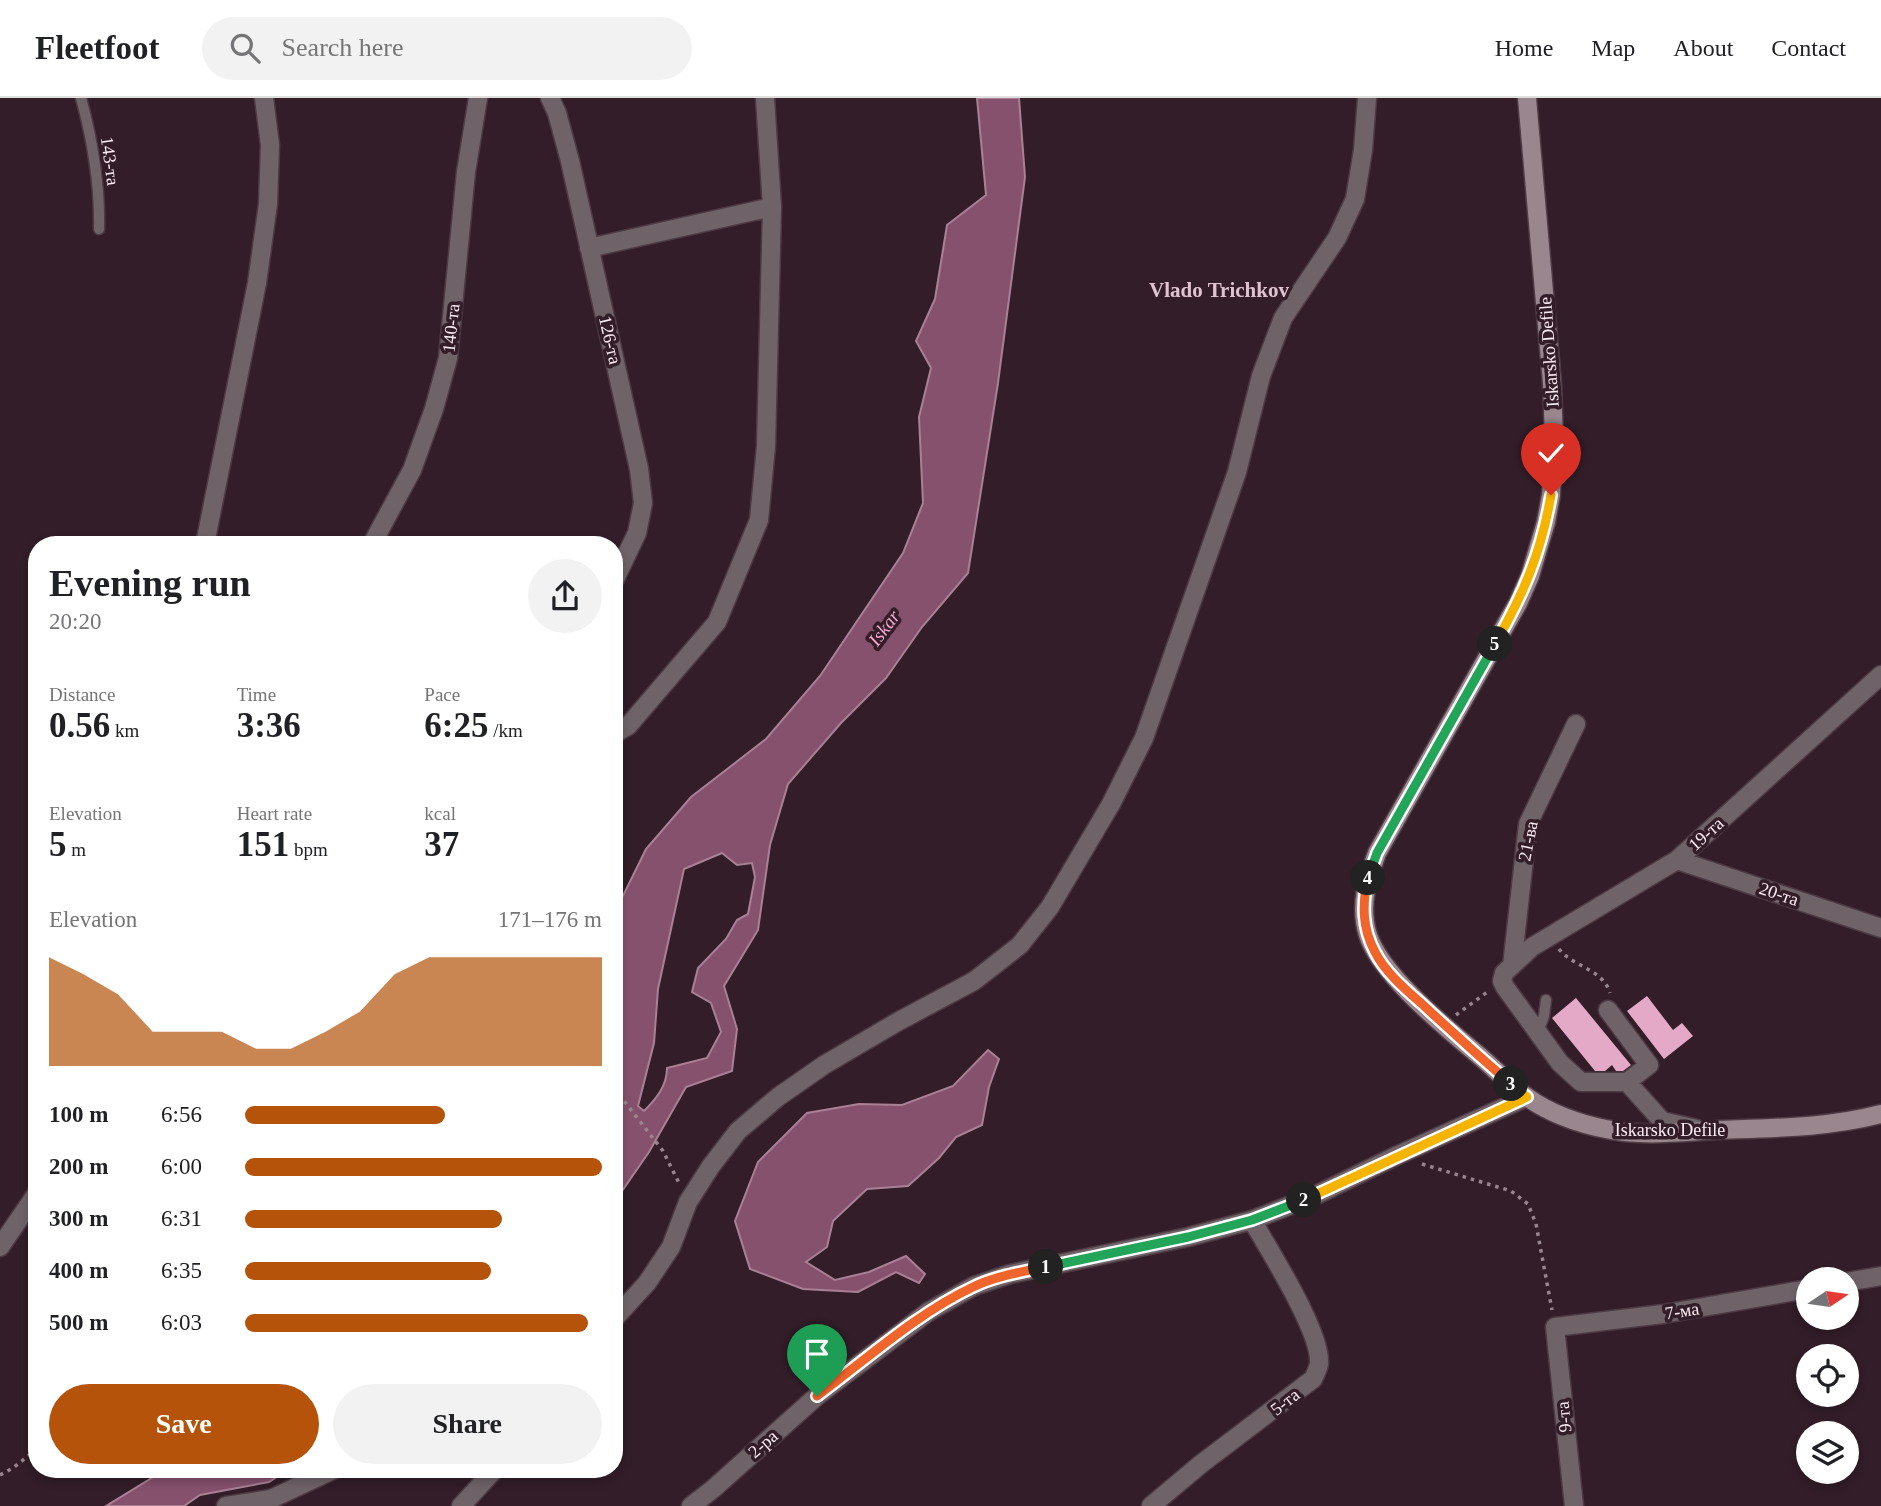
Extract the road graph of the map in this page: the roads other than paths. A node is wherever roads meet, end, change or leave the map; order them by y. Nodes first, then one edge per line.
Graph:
1 (81, 98) edge
2 (264, 98) edge
3 (478, 98) edge
4 (550, 98) edge
5 (765, 98) edge
6 (1367, 98) edge
7 (1527, 98) edge
8 (772, 207) junction
9 (99, 229) dead end
10 (589, 248) junction
11 (207, 536) edge
12 (376, 536) edge
13 (623, 562) edge
14 (1881, 675) edge
15 (1576, 724) dead end
16 (623, 729) edge
17 (1677, 860) junction
18 (1881, 928) edge
19 (1507, 973) junction
20 (1546, 1000) dead end
21 (1608, 1010) road end
22 (1538, 1033) junction
23 (1627, 1083) junction
24 (1527, 1097) junction
25 (1881, 1114) edge
26 (1705, 1131) junction
27 (28, 1206) edge
28 (1252, 1220) junction
29 (0, 1247) edge
30 (1881, 1276) edge
31 (1859, 1280) edge
32 (1796, 1291) edge
33 (623, 1309) edge
34 (1555, 1327) joint
35 (316, 1478) edge
36 (487, 1478) edge
37 (226, 1506) edge
38 (461, 1506) edge
39 (691, 1506) edge
40 (1151, 1506) edge
41 (1574, 1506) edge

1 - 9 lane, 143-та
2 - 11 street
3 - 12 street, 140-та
4 - 10 street, 126-та
5 - 8 street
6 - 33 street
7 - 24 main road, Iskarsko Defile
8 - 10 street
8 - 16 street
10 - 13 street, 126-та
14 - 17 street, 19-та
15 - 19 street, 21-ва
17 - 18 street, 20-та
17 - 19 street, 19-та
19 - 22 street
20 - 22 lane
21 - 23 street
22 - 23 street
23 - 26 street
24 - 26 main road, Iskarsko Defile
24 - 28 street, 2-ра
25 - 26 main road, Iskarsko Defile
27 - 29 street
28 - 39 street, 2-ра
28 - 40 street, 5-та
30 - 31 street
32 - 34 street, 7-ма
34 - 41 street, 9-та
35 - 37 street
36 - 38 street

